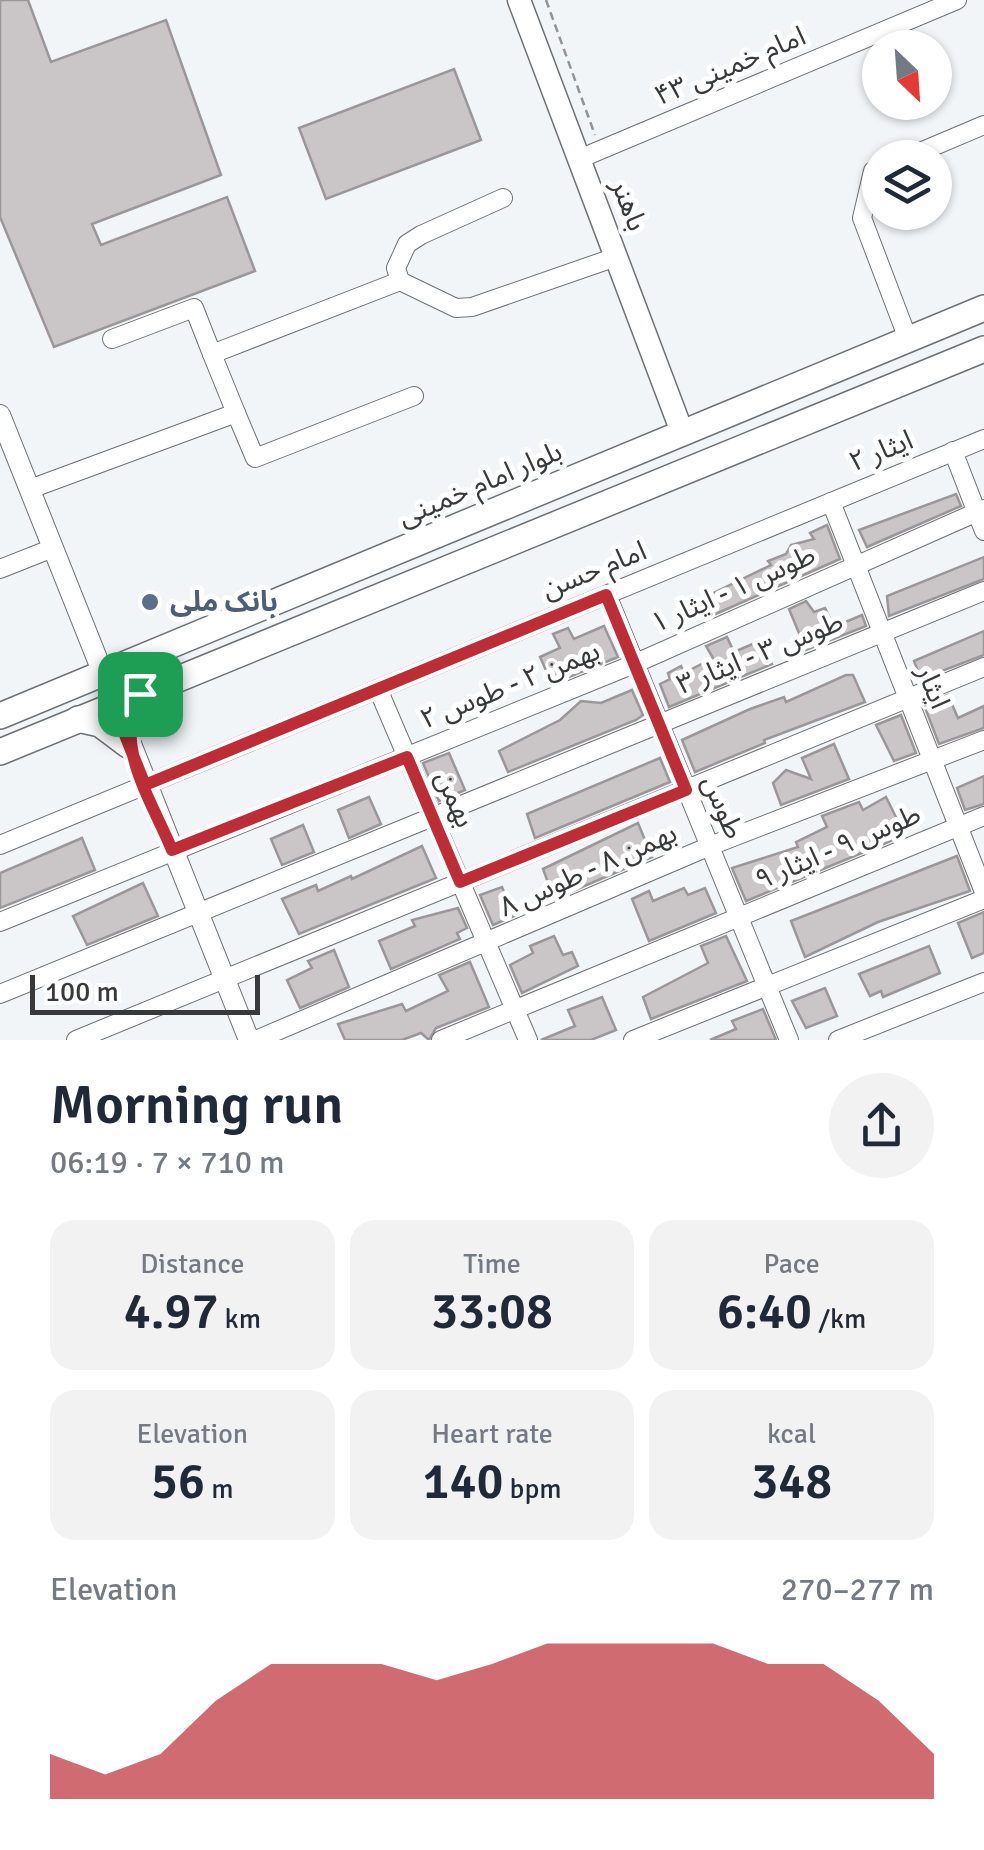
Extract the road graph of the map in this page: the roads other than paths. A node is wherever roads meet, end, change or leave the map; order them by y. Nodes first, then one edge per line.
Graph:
1 (519, 0) edge
2 (957, 0) edge
3 (984, 125) edge
4 (949, 140) edge
5 (590, 154) junction
6 (504, 198) dead end
7 (867, 230) edge
8 (616, 257) junction
9 (400, 281) junction
10 (984, 308) edge
11 (112, 339) dead end
12 (908, 339) junction
13 (984, 349) edge
14 (212, 354) junction
15 (414, 396) dead end
16 (236, 413) junction
17 (0, 415) edge
18 (682, 432) junction
19 (984, 438) edge
20 (953, 452) junction
21 (9, 465) edge
22 (30, 489) junction
23 (830, 502) junction
24 (980, 511) edge
25 (984, 531) edge
26 (53, 548) junction
27 (855, 564) junction
28 (0, 569) edge
29 (984, 591) edge
30 (606, 595) junction
31 (882, 633) junction
32 (634, 664) junction
33 (984, 667) edge
34 (102, 676) junction
35 (378, 689) junction
36 (140, 694) junction
37 (908, 698) junction
38 (113, 705) junction
39 (3, 708) edge
40 (78, 719) junction
41 (658, 724) junction
42 (984, 740) edge
43 (128, 745) junction
44 (0, 752) edge
45 (407, 757) junction
46 (933, 761) junction
47 (145, 785) junction
48 (686, 790) junction
49 (431, 814) junction
50 (984, 816) edge
51 (958, 827) junction
52 (0, 845) edge
53 (710, 846) junction
54 (172, 850) junction
55 (460, 882) junction
56 (984, 896) edge
57 (198, 913) junction
58 (739, 918) junction
59 (0, 922) edge
60 (487, 945) junction
61 (224, 979) junction
62 (984, 982) edge
63 (767, 989) junction
64 (0, 994) edge
65 (516, 1011) junction
66 (76, 1040) edge
67 (252, 1040) edge
68 (441, 1040) edge
69 (528, 1040) edge
70 (633, 1040) edge
71 (789, 1040) edge
72 (838, 1040) edge

1 - 5 main road, باهنر
2 - 5 street, امام خمینی ۴۳
3 - 4 street
5 - 8 main road, باهنر
6 - 9 street
7 - 12 street
8 - 9 street
8 - 18 main road, باهنر
9 - 14 street
10 - 12 main road, بلوار امام خمینی
11 - 14 street
12 - 18 main road, بلوار امام خمینی
13 - 36 main road
14 - 16 street
15 - 16 street
16 - 22 street
17 - 21 street
18 - 34 main road, بلوار امام خمینی
19 - 20 street, ایثار ۲
20 - 23 street, ایثار ۲
20 - 24 street
21 - 22 street
22 - 26 street
23 - 27 street, ایثار
23 - 30 street, امام حسن
24 - 25 street
24 - 27 street, طوس ۱ - ایثار ۱
26 - 28 street
26 - 34 street
27 - 31 street, ایثار
27 - 32 street, طوس ۱ - ایثار ۱
29 - 31 street, طوس ۳ - ایثار ۳
30 - 32 street, طوس
30 - 35 street, امام حسن
31 - 37 street, ایثار
31 - 41 street, طوس ۳ - ایثار ۳
32 - 41 street, طوس
32 - 45 street, بهمن ۲ - طوس ۲
33 - 37 street
34 - 38 street
34 - 39 main road, بلوار امام خمینی
35 - 45 street, بهمن
35 - 47 street, امام حسن
36 - 38 main road
36 - 43 main road
37 - 46 street, ایثار
37 - 48 street
38 - 40 main road
38 - 43 street
40 - 43 main road
40 - 44 main road
41 - 48 street, طوس
41 - 49 street, طوس ۳ - ایثار ۳
42 - 46 street, بهمن ۸ - طوس ۸
43 - 47 street
45 - 49 street, بهمن
45 - 54 street, بهمن ۲ - طوس ۲
46 - 51 street, ایثار
46 - 53 street, بهمن ۸ - طوس ۸
47 - 52 street, امام حسن
47 - 54 street
48 - 53 street, طوس
48 - 55 street
49 - 55 street, بهمن
49 - 57 street, طوس ۳ - ایثار ۳
50 - 51 street, طوس ۹ - ایثار ۹
51 - 56 street, ایثار
51 - 58 street, طوس ۹ - ایثار ۹
53 - 58 street, طوس
53 - 60 street, بهمن ۸ - طوس ۸
54 - 57 street
54 - 59 street, بهمن ۲ - طوس ۲
55 - 60 street, بهمن
55 - 61 street
56 - 63 street
57 - 61 street
57 - 64 street, طوس ۳ - ایثار ۳
58 - 63 street, طوس
58 - 65 street, طوس ۹ - ایثار ۹
60 - 65 street, بهمن
60 - 67 street, بهمن ۸ - طوس ۸
61 - 66 street
61 - 67 street
62 - 72 street
63 - 70 street
63 - 71 street, طوس
65 - 68 street, طوس ۹ - ایثار ۹
65 - 69 street, بهمن

